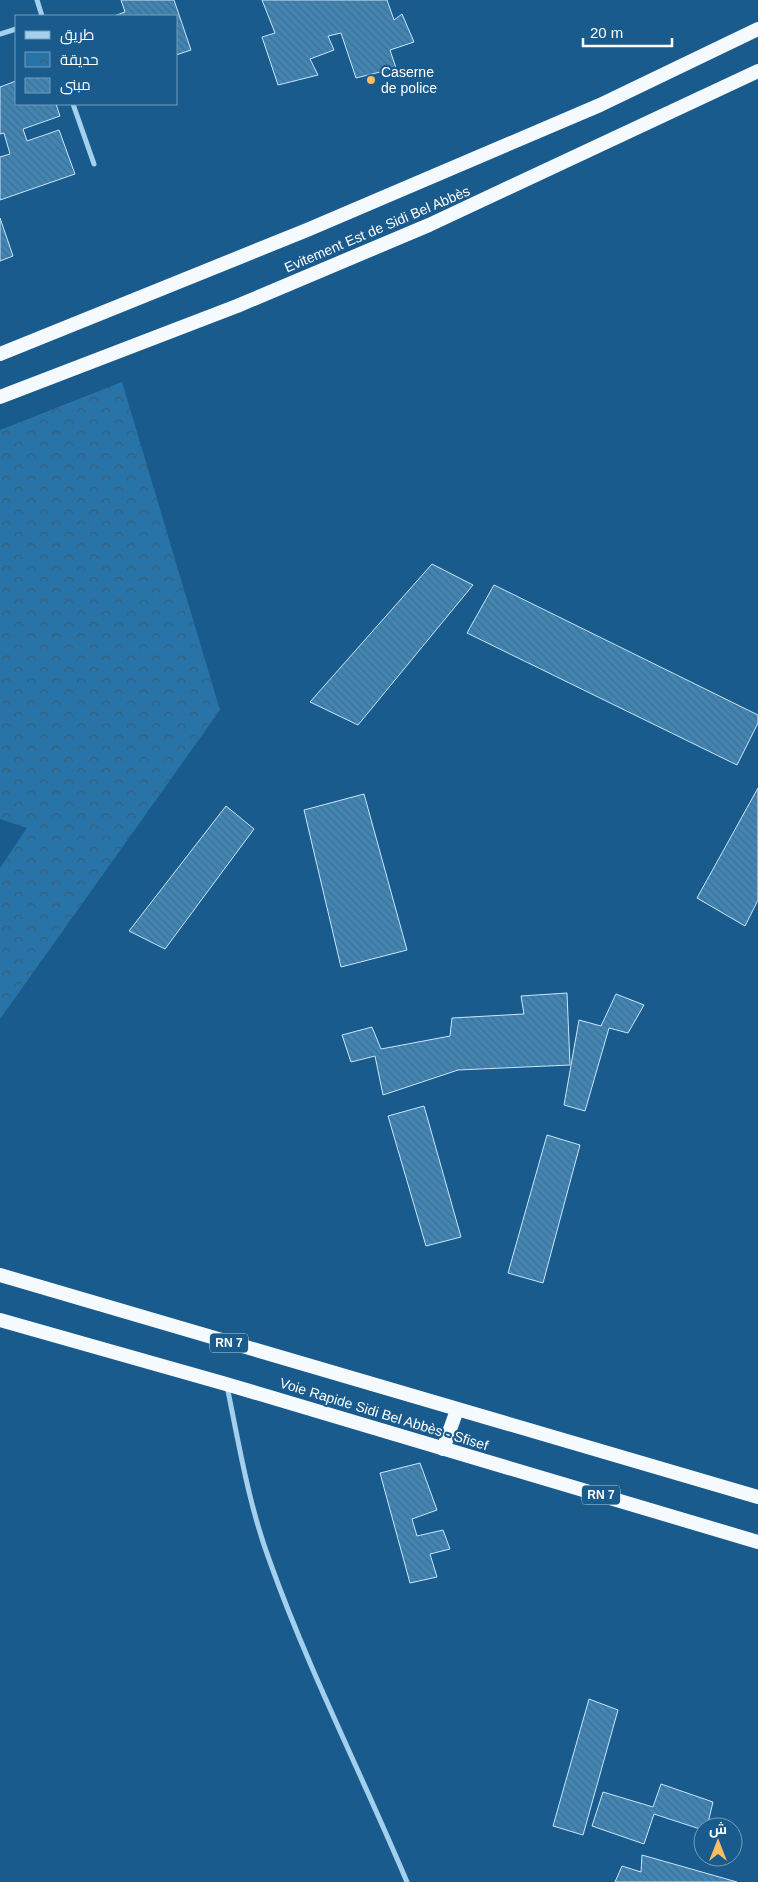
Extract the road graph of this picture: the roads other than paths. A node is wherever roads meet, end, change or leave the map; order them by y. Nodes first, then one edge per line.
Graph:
1 (37, 0) edge
2 (42, 15) edge
3 (15, 29) edge
4 (758, 29) edge
5 (0, 34) edge
6 (758, 71) edge
7 (73, 105) edge
8 (94, 164) dead end
9 (0, 354) edge
10 (0, 397) edge
11 (0, 1275) edge
12 (0, 1320) edge
13 (226, 1384) junction
14 (457, 1410) junction
15 (444, 1448) junction
16 (758, 1497) edge
17 (758, 1542) edge
18 (407, 1882) edge

1 - 2 street
3 - 5 street
4 - 9 highway, Evitement Est de Sidi Bel Abbès
6 - 10 highway, Evitement Est de Sidi Bel Abbès
7 - 8 street
11 - 14 highway, Voie Rapide Sidi Bel Abbès - Sfisef / RN 7
12 - 13 highway, Voie Rapide Sidi Bel Abbès - Sfisef / RN 7
13 - 15 highway, Voie Rapide Sidi Bel Abbès - Sfisef / RN 7
13 - 18 street
14 - 15 highway
14 - 16 highway, Voie Rapide Sidi Bel Abbès - Sfisef / RN 7
15 - 17 highway, Voie Rapide Sidi Bel Abbès - Sfisef / RN 7

